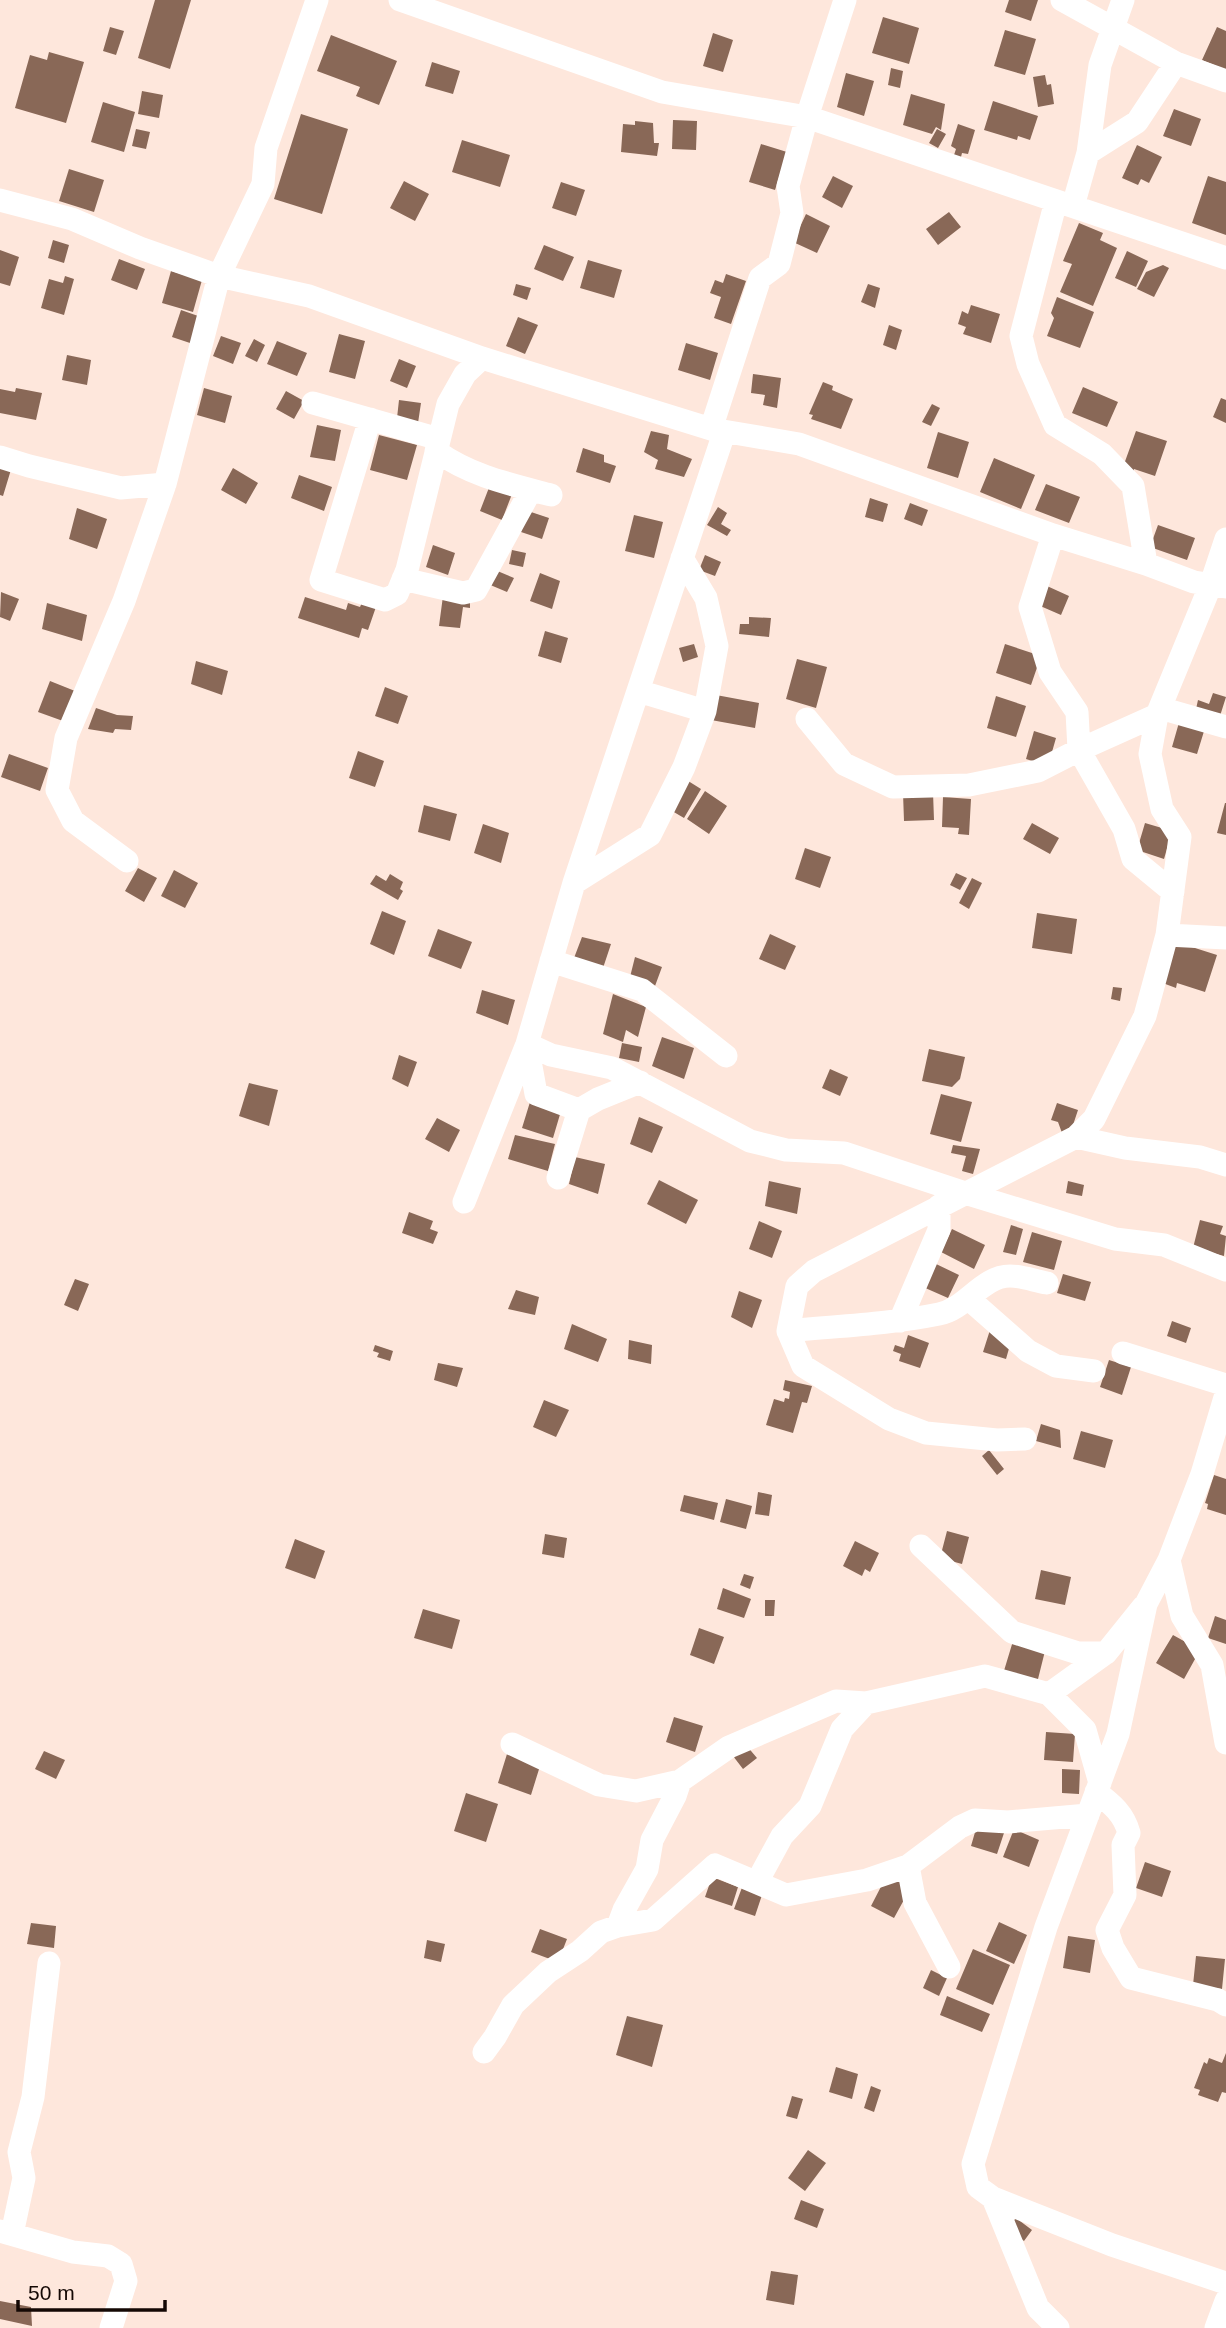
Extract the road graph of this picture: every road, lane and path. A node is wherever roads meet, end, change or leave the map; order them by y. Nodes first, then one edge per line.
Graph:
1 (317, 0) edge
2 (400, 0) edge
3 (845, 0) edge
4 (1062, 0) edge
5 (1123, 0) edge
6 (1113, 29) junction
7 (1176, 62) junction
8 (1226, 81) edge
9 (807, 117) junction
10 (1088, 153) junction
11 (0, 200) edge
12 (1065, 203) junction
13 (1226, 258) edge
14 (219, 276) junction
15 (482, 358) junction
16 (313, 402) dead end
17 (370, 419) junction
18 (717, 431) junction
19 (438, 445) junction
20 (0, 457) edge
21 (165, 484) junction
22 (1053, 535) junction
23 (1226, 539) edge
24 (682, 558) junction
25 (1146, 564) junction
26 (403, 579) junction
27 (1219, 585) edge
28 (638, 691) junction
29 (705, 711) junction
30 (1158, 711) junction
31 (807, 719) dead end
32 (1226, 727) edge
33 (1079, 750) junction
34 (127, 861) dead end
35 (574, 883) junction
36 (1173, 892) junction
37 (1167, 935) junction
38 (1226, 938) edge
39 (551, 961) junction
40 (527, 1044) junction
41 (726, 1056) dead end
42 (640, 1082) junction
43 (579, 1110) junction
44 (1076, 1138) junction
45 (1226, 1165) edge
46 (558, 1178) dead end
47 (965, 1193) junction
48 (464, 1202) dead end
49 (939, 1206) junction
50 (1226, 1270) edge
51 (1047, 1283) dead end
52 (969, 1299) junction
53 (900, 1321) junction
54 (788, 1331) junction
55 (1123, 1353) dead end
56 (1094, 1371) dead end
57 (1226, 1385) edge
58 (1226, 1394) edge
59 (1025, 1440) dead end
60 (921, 1546) dead end
61 (1169, 1560) junction
62 (1146, 1604) junction
63 (1106, 1653) junction
64 (1049, 1694) junction
65 (866, 1703) junction
66 (512, 1744) dead end
67 (1226, 1744) edge
68 (680, 1781) junction
69 (1098, 1788) junction
70 (1088, 1815) junction
71 (908, 1866) junction
72 (757, 1882) junction
73 (618, 1926) junction
74 (49, 1963) dead end
75 (949, 1967) dead end
76 (1226, 2005) edge
77 (484, 2052) dead end
78 (992, 2198) junction
79 (6, 2233) edge
80 (1226, 2283) edge
81 (1226, 2301) edge
82 (1056, 2327) edge
83 (111, 2328) edge
84 (1216, 2328) edge

1 - 14 street
2 - 9 street
3 - 9 street
4 - 6 street
5 - 6 street
6 - 7 street
6 - 10 street
7 - 8 street
7 - 10 street
9 - 12 street
9 - 18 street
10 - 12 street
11 - 14 street
12 - 13 street
12 - 25 street
14 - 15 street
14 - 21 street
15 - 18 street
15 - 19 street
16 - 17 street
17 - 19 street
17 - 26 street
18 - 22 street
18 - 24 street
19 - 26 street
19 - 26 street
20 - 21 street
21 - 34 street
22 - 25 street
22 - 33 street
23 - 27 street
24 - 28 street
24 - 29 street
25 - 27 street
27 - 30 street
28 - 29 street
28 - 35 street
29 - 35 street
30 - 32 street
30 - 33 street
30 - 36 street
31 - 33 street
33 - 36 street
35 - 39 street
36 - 37 street
37 - 38 street
37 - 44 street
39 - 40 street
39 - 41 street
40 - 42 street
40 - 43 street
40 - 48 street
42 - 43 street
42 - 47 street
43 - 46 street
44 - 45 street
44 - 47 street
47 - 49 street
47 - 50 street
49 - 53 street
49 - 54 street
51 - 52 street
52 - 53 street
52 - 56 street
53 - 54 street
54 - 59 street
55 - 57 street
58 - 61 street
60 - 63 street
61 - 62 street
61 - 67 street
62 - 63 street
62 - 69 street
63 - 64 street
64 - 65 street
64 - 69 street
65 - 68 street
65 - 72 street
66 - 68 street
68 - 73 street
69 - 70 street
69 - 76 street
70 - 71 street
70 - 78 street
71 - 72 street
71 - 75 street
72 - 73 street
73 - 77 street
74 - 79 street
78 - 80 street
78 - 82 street
79 - 83 street
81 - 84 street

